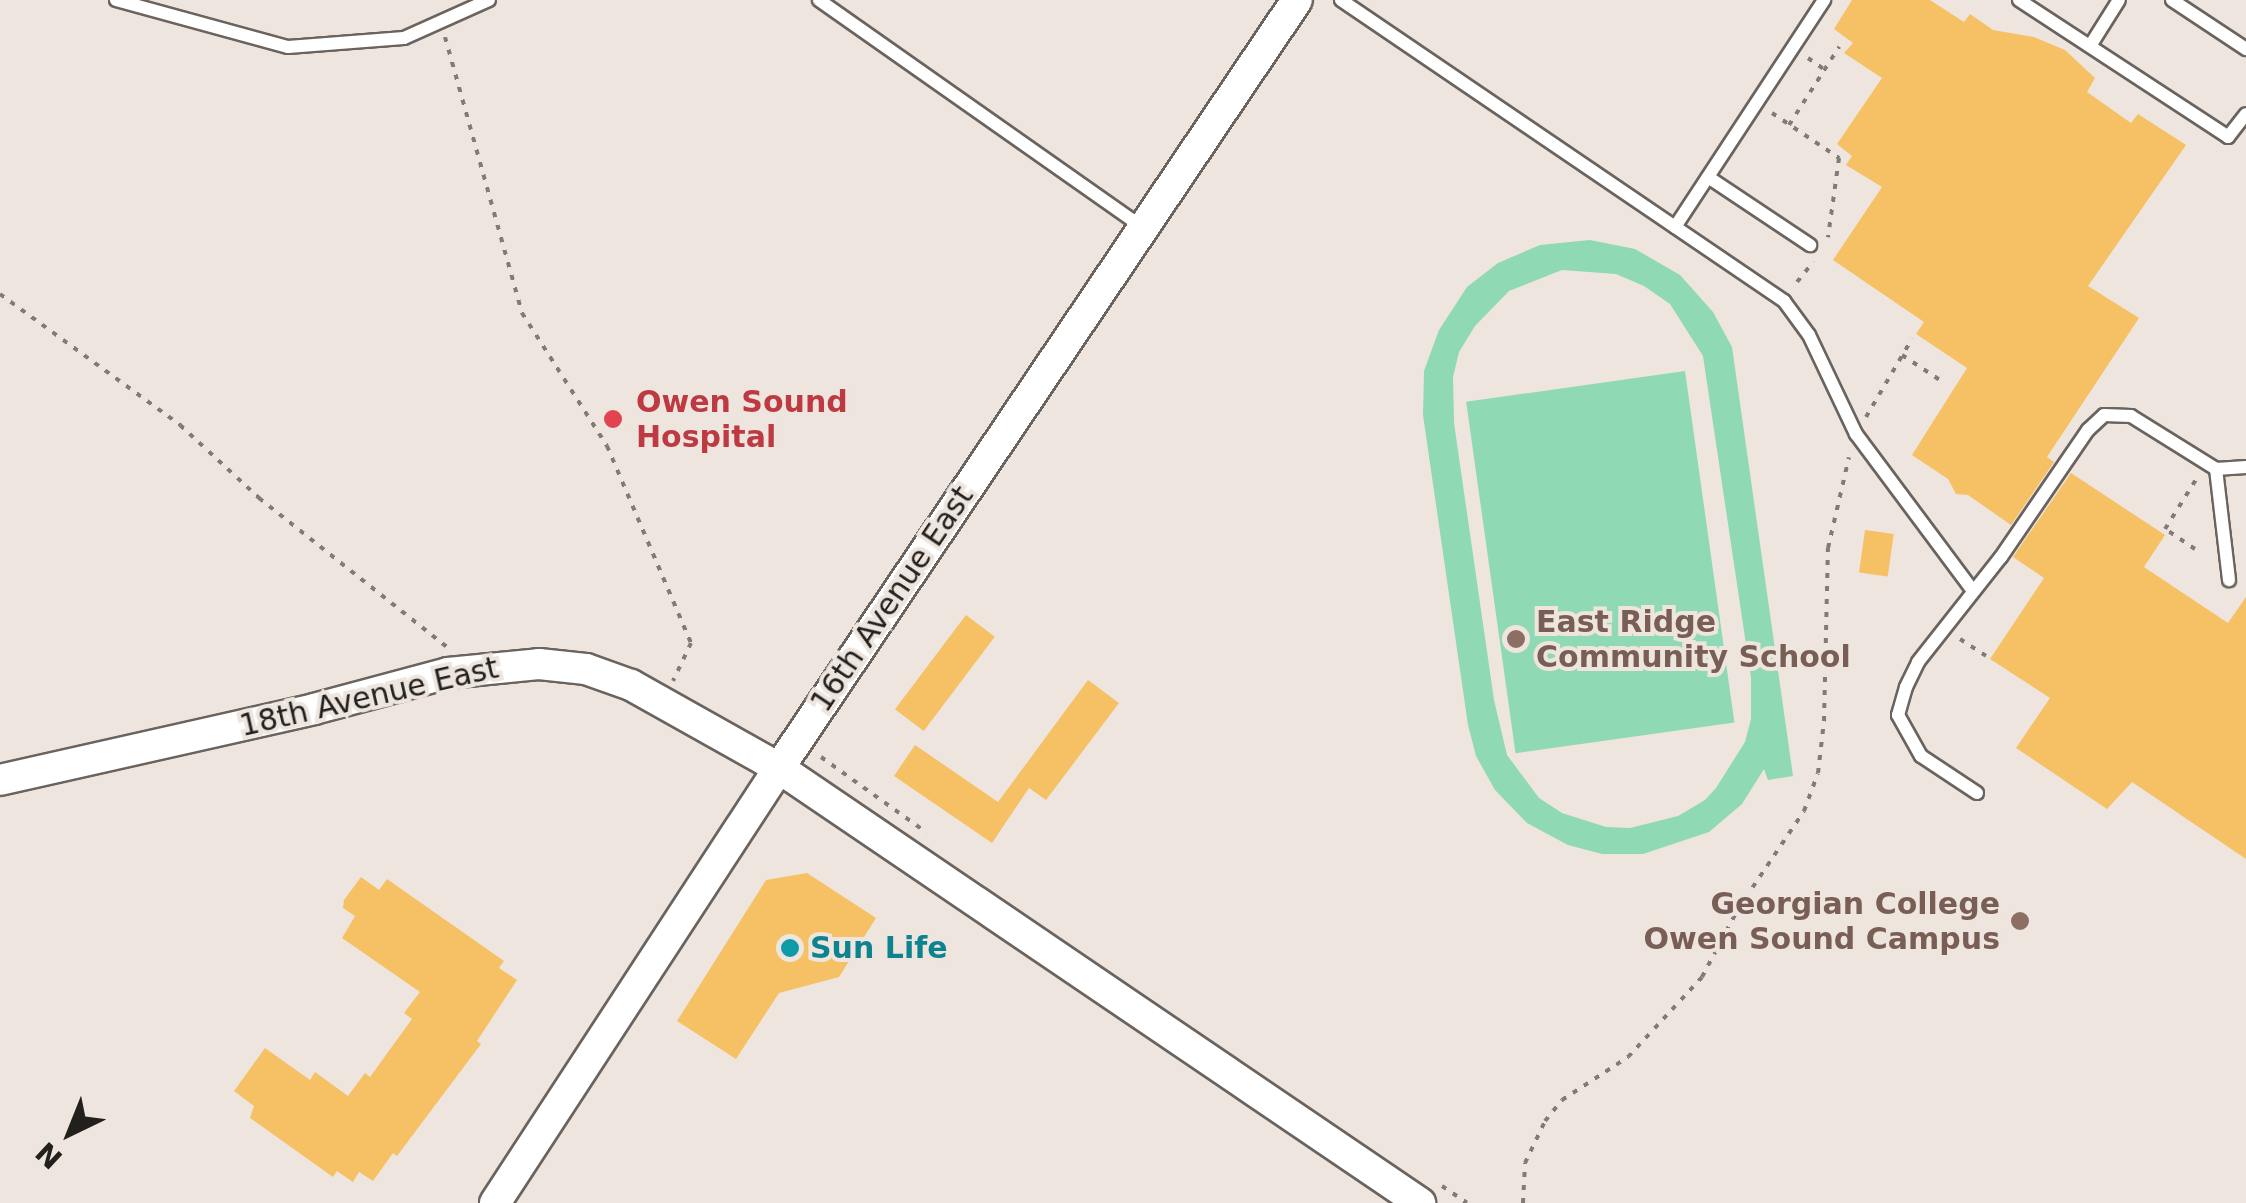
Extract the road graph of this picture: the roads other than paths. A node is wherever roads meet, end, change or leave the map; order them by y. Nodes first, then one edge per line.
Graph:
1 (116, 0) edge
2 (490, 0) edge
3 (819, 0) edge
4 (1297, 0) edge
5 (1341, 0) edge
6 (1824, 0) edge
7 (2019, 0) edge
8 (2119, 0) edge
9 (2172, 0) edge
10 (2090, 46) junction
11 (2246, 50) edge
12 (2246, 114) edge
13 (1708, 176) junction
14 (1141, 226) junction
15 (1675, 227) junction
16 (1814, 251) road end
17 (2211, 466) junction
18 (2246, 467) edge
19 (2229, 580) dead end
20 (1973, 592) junction
21 (779, 768) junction
22 (0, 780) edge
23 (1977, 793) dead end
24 (494, 1203) edge
25 (1420, 1203) edge

1 - 2 lane
3 - 14 lane
4 - 14 street, 16th Avenue East
5 - 15 lane
6 - 13 lane
7 - 10 lane
8 - 10 lane
9 - 11 lane
10 - 12 lane
13 - 15 lane
13 - 16 lane
14 - 21 street, 16th Avenue East
15 - 20 lane
17 - 18 lane
17 - 19 lane
17 - 20 lane
20 - 23 lane
21 - 22 street, 18th Avenue East
21 - 24 street, 16th Avenue East
21 - 25 street, 18th Avenue East

